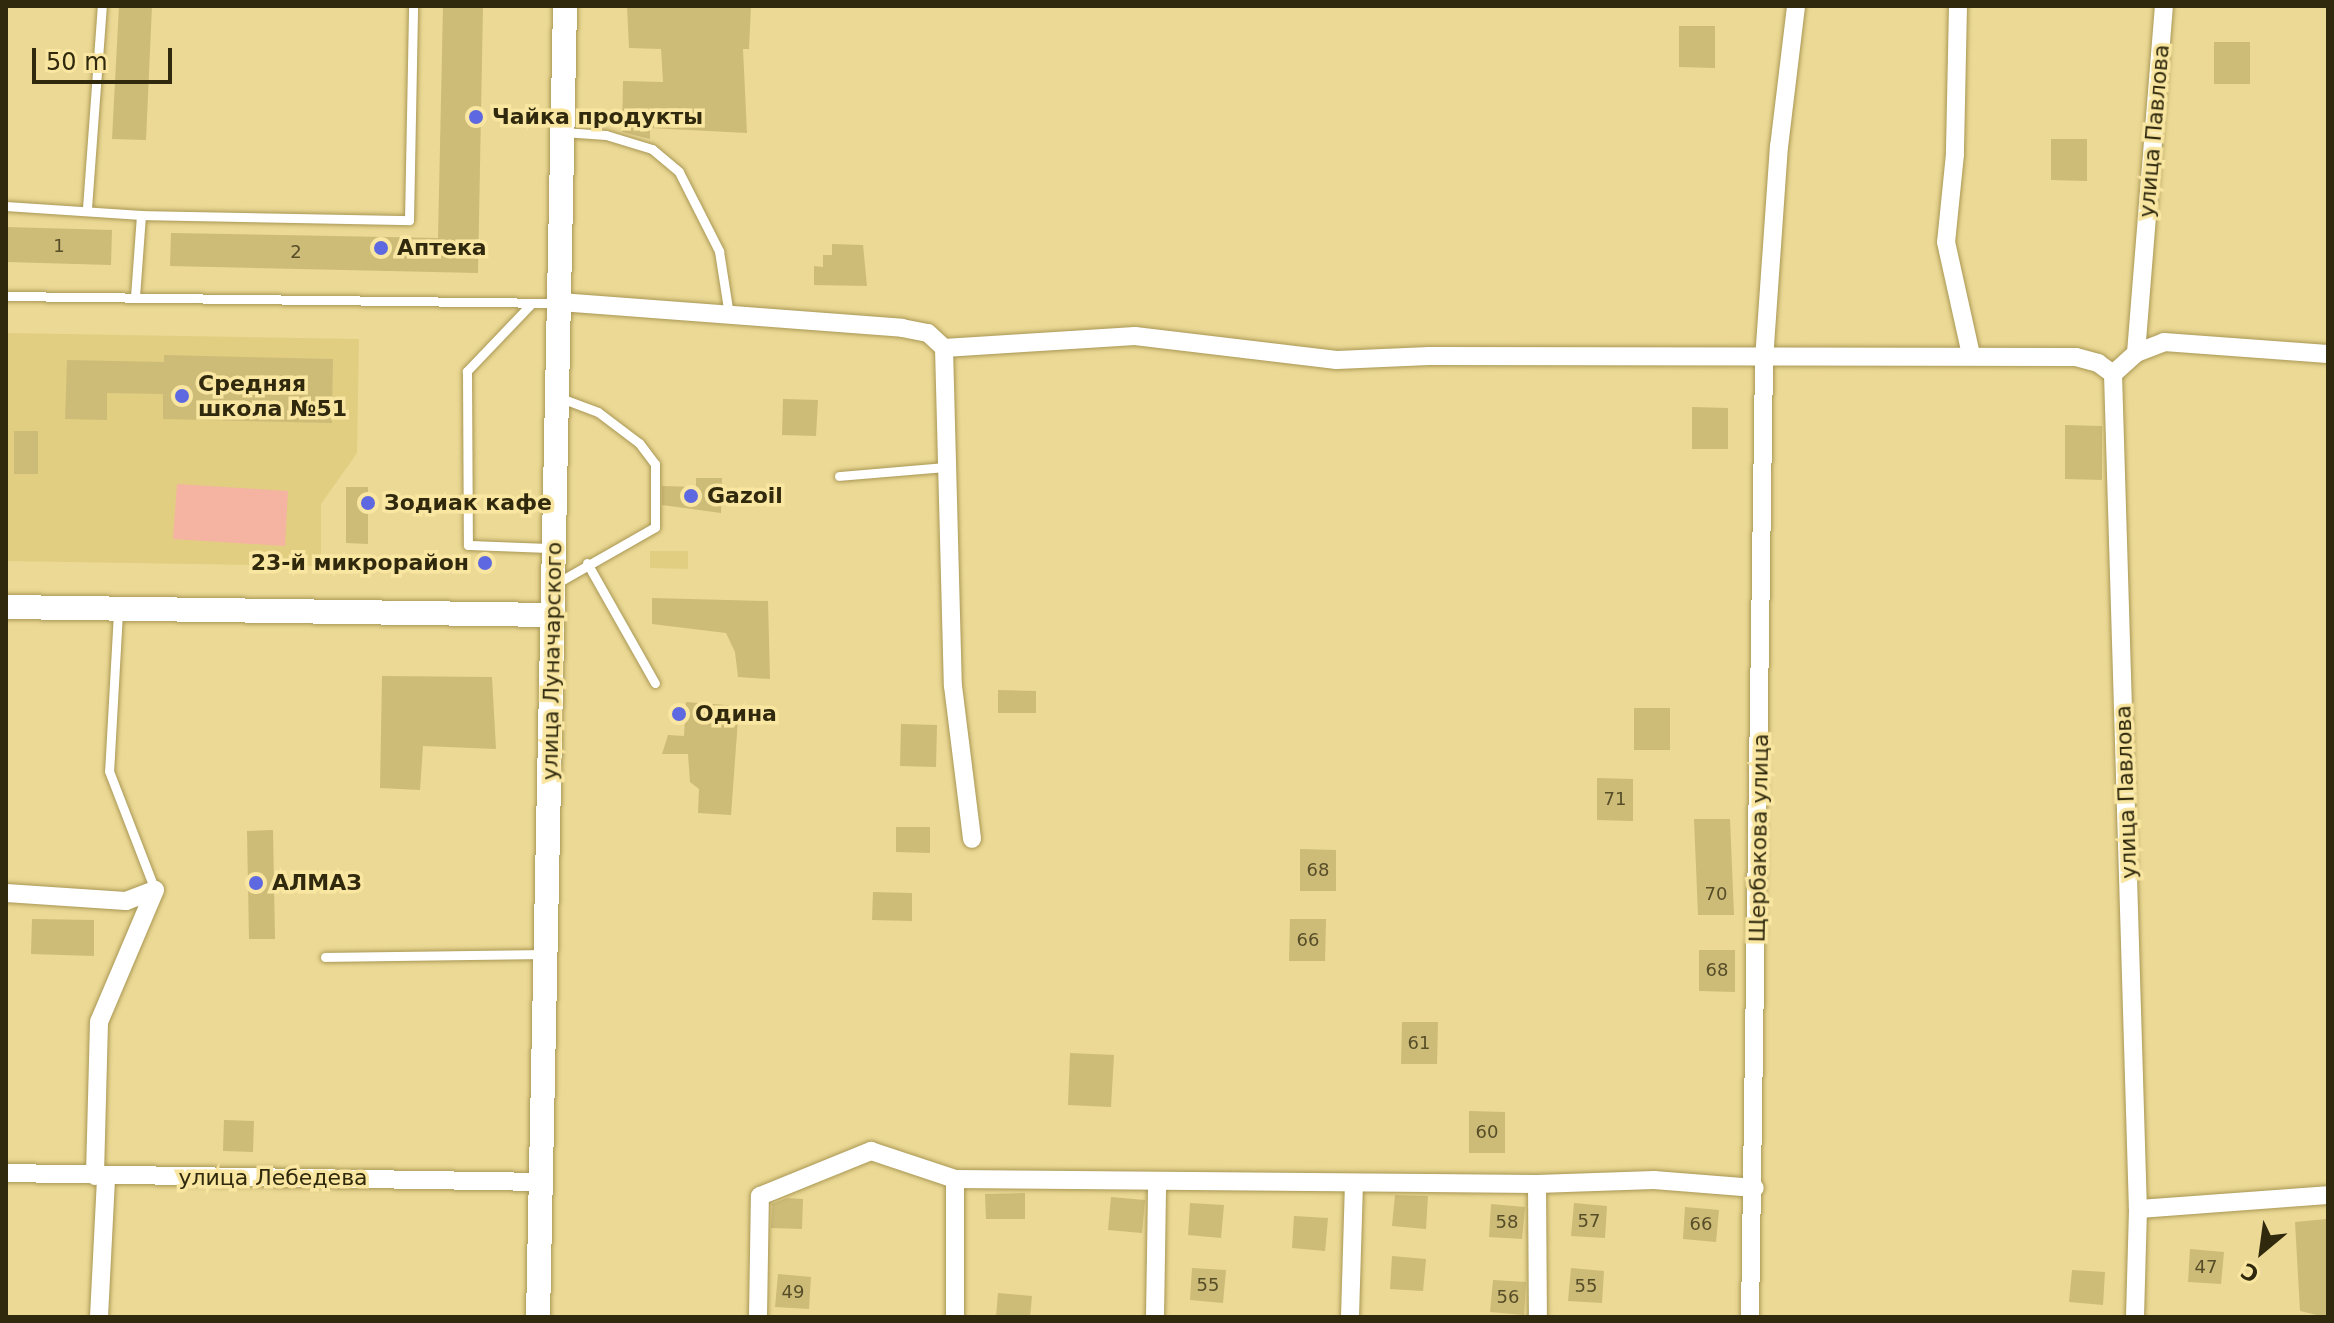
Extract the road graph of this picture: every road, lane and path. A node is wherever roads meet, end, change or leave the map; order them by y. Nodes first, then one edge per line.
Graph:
1 (102, 6) edge
2 (413, 6) edge
3 (565, 6) edge
4 (1796, 6) edge
5 (1958, 6) edge
6 (2164, 6) edge
7 (563, 132) junction
8 (6, 206) edge
9 (87, 208) junction
10 (141, 215) junction
11 (6, 296) edge
12 (135, 297) junction
13 (560, 302) junction
14 (531, 304) junction
15 (729, 315) junction
16 (944, 348) junction
17 (2136, 353) junction
18 (2328, 354) edge
19 (1971, 355) junction
20 (1764, 360) junction
21 (2113, 374) junction
22 (557, 396) junction
23 (947, 467) junction
24 (839, 476) dead end
25 (554, 549) junction
26 (587, 563) junction
27 (554, 585) junction
28 (6, 607) edge
29 (118, 609) junction
30 (553, 615) junction
31 (655, 683) dead end
32 (972, 839) dead end
33 (155, 890) junction
34 (6, 893) edge
35 (545, 954) junction
36 (325, 957) dead end
37 (6, 1173) edge
38 (100, 1176) junction
39 (955, 1179) junction
40 (541, 1182) junction
41 (1157, 1183) junction
42 (1354, 1184) junction
43 (1537, 1184) junction
44 (1755, 1188) junction
45 (2328, 1195) edge
46 (2138, 1209) junction
47 (99, 1317) edge
48 (538, 1317) edge
49 (758, 1317) edge
50 (955, 1317) edge
51 (1155, 1317) edge
52 (1350, 1317) edge
53 (1538, 1317) edge
54 (1750, 1317) edge
55 (2135, 1317) edge

1 - 9 lane
2 - 10 lane
3 - 7 main road, улица Луначарского
4 - 20 street, Щербакова улица
5 - 19 street
6 - 17 street, улица Павлова
7 - 13 main road, улица Луначарского
7 - 15 lane
8 - 9 lane
9 - 10 lane
10 - 12 lane
11 - 12 lane
12 - 14 lane
13 - 14 lane
13 - 15 street
13 - 22 main road, улица Луначарского
14 - 25 lane
15 - 16 street
16 - 20 street
16 - 23 street
17 - 18 street
17 - 21 street
19 - 20 street
19 - 21 street
20 - 44 street, Щербакова улица
21 - 46 street, улица Павлова
22 - 25 main road, улица Луначарского
22 - 26 lane
23 - 24 lane
23 - 32 street
25 - 27 main road, улица Луначарского
26 - 27 lane
26 - 31 lane
27 - 30 main road, улица Луначарского
28 - 29 main road
29 - 30 main road
29 - 33 lane
30 - 35 main road, улица Луначарского
33 - 34 street
33 - 38 street
35 - 36 lane
35 - 40 main road, улица Луначарского
37 - 38 street, улица Лебедева
38 - 40 street, улица Лебедева
38 - 47 street
39 - 41 street
39 - 49 street
39 - 50 street
40 - 48 main road, улица Луначарского
41 - 42 street
41 - 51 street
42 - 43 street
42 - 52 street
43 - 44 street
43 - 53 street
44 - 54 street, Щербакова улица
45 - 46 street
46 - 55 street, улица Павлова

